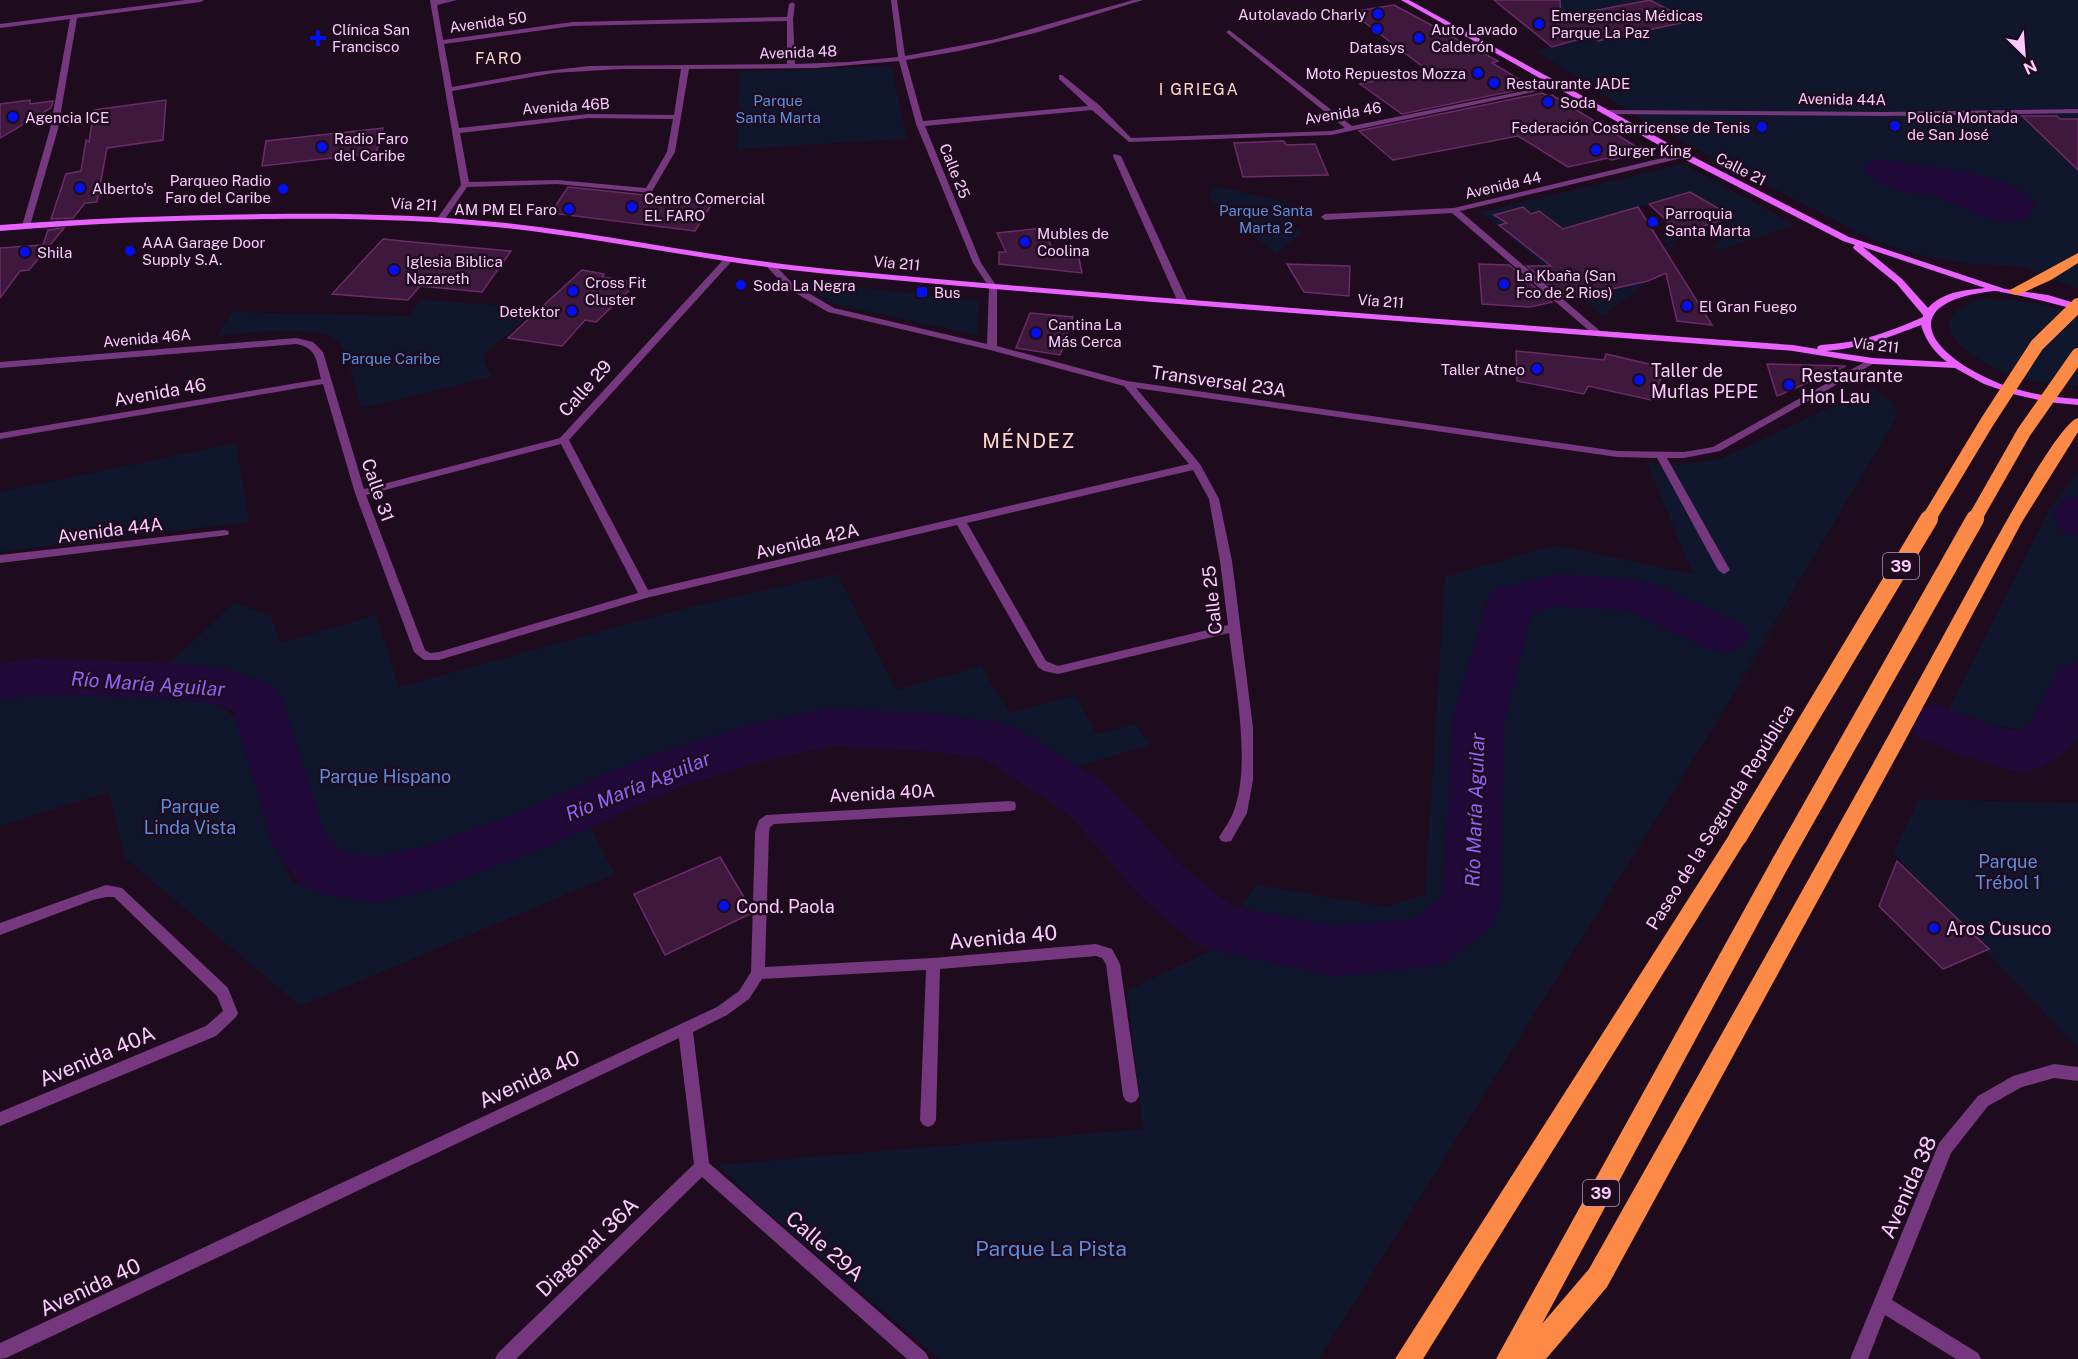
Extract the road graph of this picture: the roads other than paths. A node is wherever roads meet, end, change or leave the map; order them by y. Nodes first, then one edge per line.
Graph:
1 (201, 0) edge
2 (453, 0) edge
3 (894, 0) edge
4 (1140, 0) edge
5 (1404, 0) edge
6 (434, 1) edge
7 (792, 4) dead end
8 (74, 17) junction
9 (790, 19) junction
10 (0, 26) edge
11 (1229, 32) dead end
12 (442, 42) junction
13 (902, 58) junction
14 (791, 66) junction
15 (685, 69) junction
16 (1062, 77) dead end
17 (1558, 86) junction
18 (450, 89) junction
19 (1096, 107) junction
20 (2078, 111) edge
21 (1605, 112) junction
22 (677, 117) junction
23 (920, 124) junction
24 (1350, 129) junction
25 (457, 131) junction
26 (1683, 155) junction
27 (1117, 156) dead end
28 (465, 185) junction
29 (1454, 210) junction
30 (1325, 217) dead end
31 (440, 220) junction
32 (26, 226) junction
33 (0, 228) edge
34 (1846, 239) junction
35 (2078, 257) edge
36 (728, 260) junction
37 (771, 266) junction
38 (993, 287) junction
39 (2008, 291) junction
40 (1182, 300) junction
41 (2078, 306) edge
42 (1926, 316) junction
43 (1597, 333) junction
44 (296, 341) joint
45 (992, 348) junction
46 (1793, 348) junction
47 (2078, 355) edge
48 (1873, 361) junction
49 (0, 365) edge
50 (1957, 366) junction
51 (325, 381) junction
52 (1127, 384) junction
53 (2078, 402) edge
54 (2078, 422) edge
55 (0, 436) edge
56 (564, 440) junction
57 (1661, 456) junction
58 (1196, 466) junction
59 (360, 493) junction
60 (961, 522) junction
61 (224, 533) dead end
62 (0, 560) edge
63 (1724, 570) dead end
64 (645, 595) junction
65 (1233, 628) junction
66 (428, 657) joint
67 (1010, 806) dead end
68 (1226, 837) dead end
69 (0, 928) edge
70 (933, 964) junction
71 (758, 973) junction
72 (685, 1028) junction
73 (2078, 1074) edge
74 (1131, 1096) dead end
75 (0, 1119) edge
76 (928, 1120) dead end
77 (702, 1167) junction
78 (1881, 1303) junction
79 (0, 1352) edge
80 (504, 1359) edge
81 (920, 1359) edge
82 (1408, 1359) edge
83 (1509, 1359) edge
84 (1529, 1359) edge
85 (1859, 1359) edge
86 (1972, 1359) edge

1 - 8 street
2 - 6 street
3 - 13 street, Calle 25
4 - 13 street, Avenida 48
5 - 17 main road, Calle 21
6 - 12 street
7 - 9 street
8 - 10 street
8 - 32 street
9 - 12 street, Avenida 50
9 - 14 street
11 - 24 street
12 - 18 street
13 - 14 street, Avenida 48
13 - 23 street, Calle 25
14 - 15 street, Avenida 48
15 - 18 street, Avenida 48
15 - 22 street
16 - 19 street
17 - 21 main road, Calle 21
17 - 24 street, Avenida 46
18 - 25 street
19 - 23 street
19 - 24 street, Avenida 46
20 - 21 street, Avenida 44A
21 - 26 main road, Calle 21
22 - 25 street, Avenida 46B
22 - 28 street
23 - 38 street, Calle 25
25 - 28 street
26 - 29 street, Avenida 44
26 - 34 main road, Calle 21
27 - 40 street
28 - 31 street
29 - 30 street, Avenida 44
29 - 43 street
31 - 32 main road, Vía 211
31 - 36 main road, Vía 211
32 - 33 main road, Vía 211
34 - 39 main road, Calle 21
34 - 42 main road, Calle 21
35 - 39 highway
36 - 37 main road, Vía 211
36 - 56 street, Calle 29
37 - 38 main road, Vía 211
37 - 45 street, Transversal 23A
38 - 40 main road, Vía 211
38 - 45 street
39 - 41 main road
39 - 42 main road, Vía 211
40 - 43 main road, Vía 211
41 - 82 highway, Paseo de la Segunda República / 39, bridge
42 - 46 main road, Vía 211
42 - 50 main road
43 - 46 main road, Vía 211
44 - 49 street, Avenida 46A
44 - 51 street, Calle 31
45 - 52 street, Transversal 23A
46 - 48 main road, Vía 211
47 - 83 highway, 39, bridge
48 - 50 main road, Vía 211
48 - 57 street, Transversal 23A
50 - 53 main road
51 - 55 street, Avenida 46
51 - 59 street, Calle 31
52 - 57 street, Transversal 23A
52 - 58 street, Calle 25
54 - 84 highway
56 - 59 street
56 - 64 street, Calle 29
57 - 63 street
58 - 60 street, Avenida 42A
58 - 65 street, Calle 25
59 - 66 street, Calle 31
60 - 64 street, Avenida 42A
60 - 65 street
61 - 62 street, Avenida 44A
64 - 66 street, Avenida 42A
65 - 68 street, Calle 25
67 - 71 street, Avenida 40A
69 - 75 street, Avenida 40A
70 - 71 street, Avenida 40
70 - 74 street, Avenida 40
70 - 76 street
71 - 72 street, Avenida 40
72 - 77 street
72 - 79 street, Avenida 40
73 - 78 street, Avenida 38
77 - 80 street, Diagonal 36A
77 - 81 street, Calle 29A
78 - 85 street, Avenida 38
78 - 86 street

